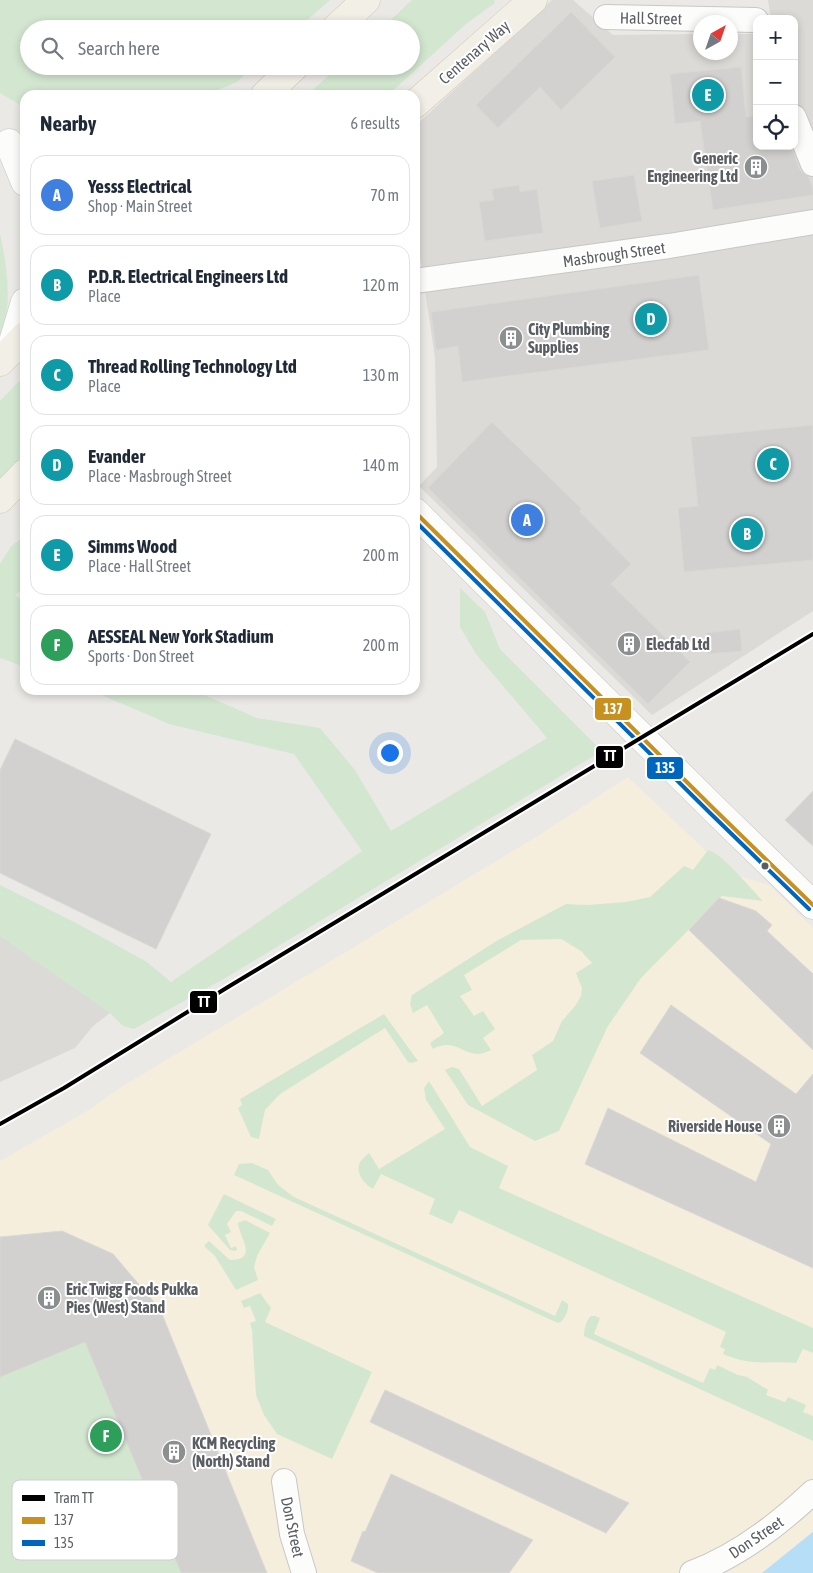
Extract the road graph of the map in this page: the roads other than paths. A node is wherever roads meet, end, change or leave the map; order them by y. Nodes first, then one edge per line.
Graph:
1 (372, 0) edge
2 (533, 0) edge
3 (756, 14) edge
4 (350, 15) edge
5 (606, 16) dead end
6 (286, 75) edge
7 (270, 90) edge
8 (420, 100) edge
9 (798, 127) edge
10 (12, 144) edge
11 (813, 164) edge
12 (20, 167) edge
13 (813, 222) edge
14 (420, 280) edge
15 (20, 320) edge
16 (12, 350) edge
17 (20, 478) edge
18 (0, 499) edge
19 (420, 517) edge
20 (813, 905) edge
21 (284, 1481) dead end
22 (813, 1492) edge
23 (304, 1573) edge
24 (692, 1573) edge

1 - 4 main road
2 - 8 main road, Centenary Way
3 - 5 street, Hall Street
6 - 7 main road
9 - 11 street
10 - 12 street
13 - 14 street, Masbrough Street
15 - 16 street
17 - 18 main road
19 - 20 street
21 - 23 street, Don Street
22 - 24 street, Don Street

